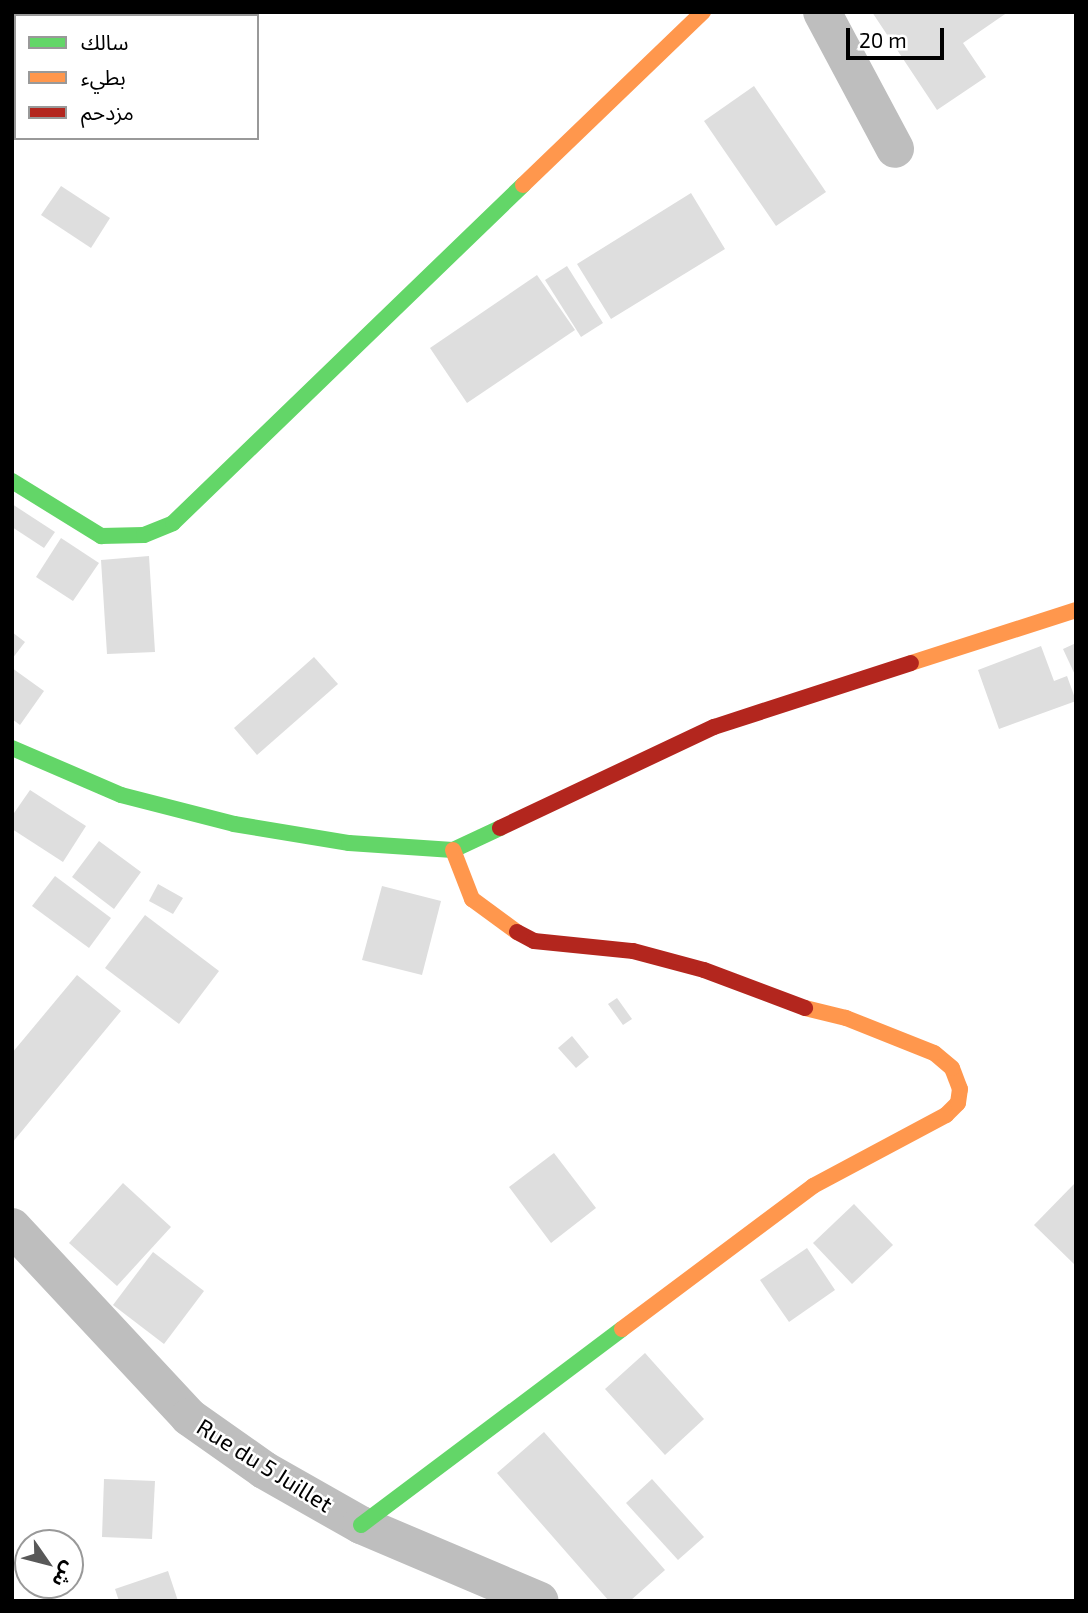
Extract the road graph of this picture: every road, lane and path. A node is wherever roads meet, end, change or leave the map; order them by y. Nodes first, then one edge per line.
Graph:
1 (703, 12) edge
2 (822, 12) edge
3 (895, 149) dead end
4 (12, 481) edge
5 (1076, 610) edge
6 (12, 748) edge
7 (453, 849) junction
8 (12, 1227) edge
9 (361, 1525) junction
10 (540, 1601) edge

1 - 4 street
2 - 3 street
5 - 7 street
6 - 7 street
7 - 9 street
8 - 9 street, Rue du 5 Juillet
9 - 10 street, Rue du 5 Juillet

